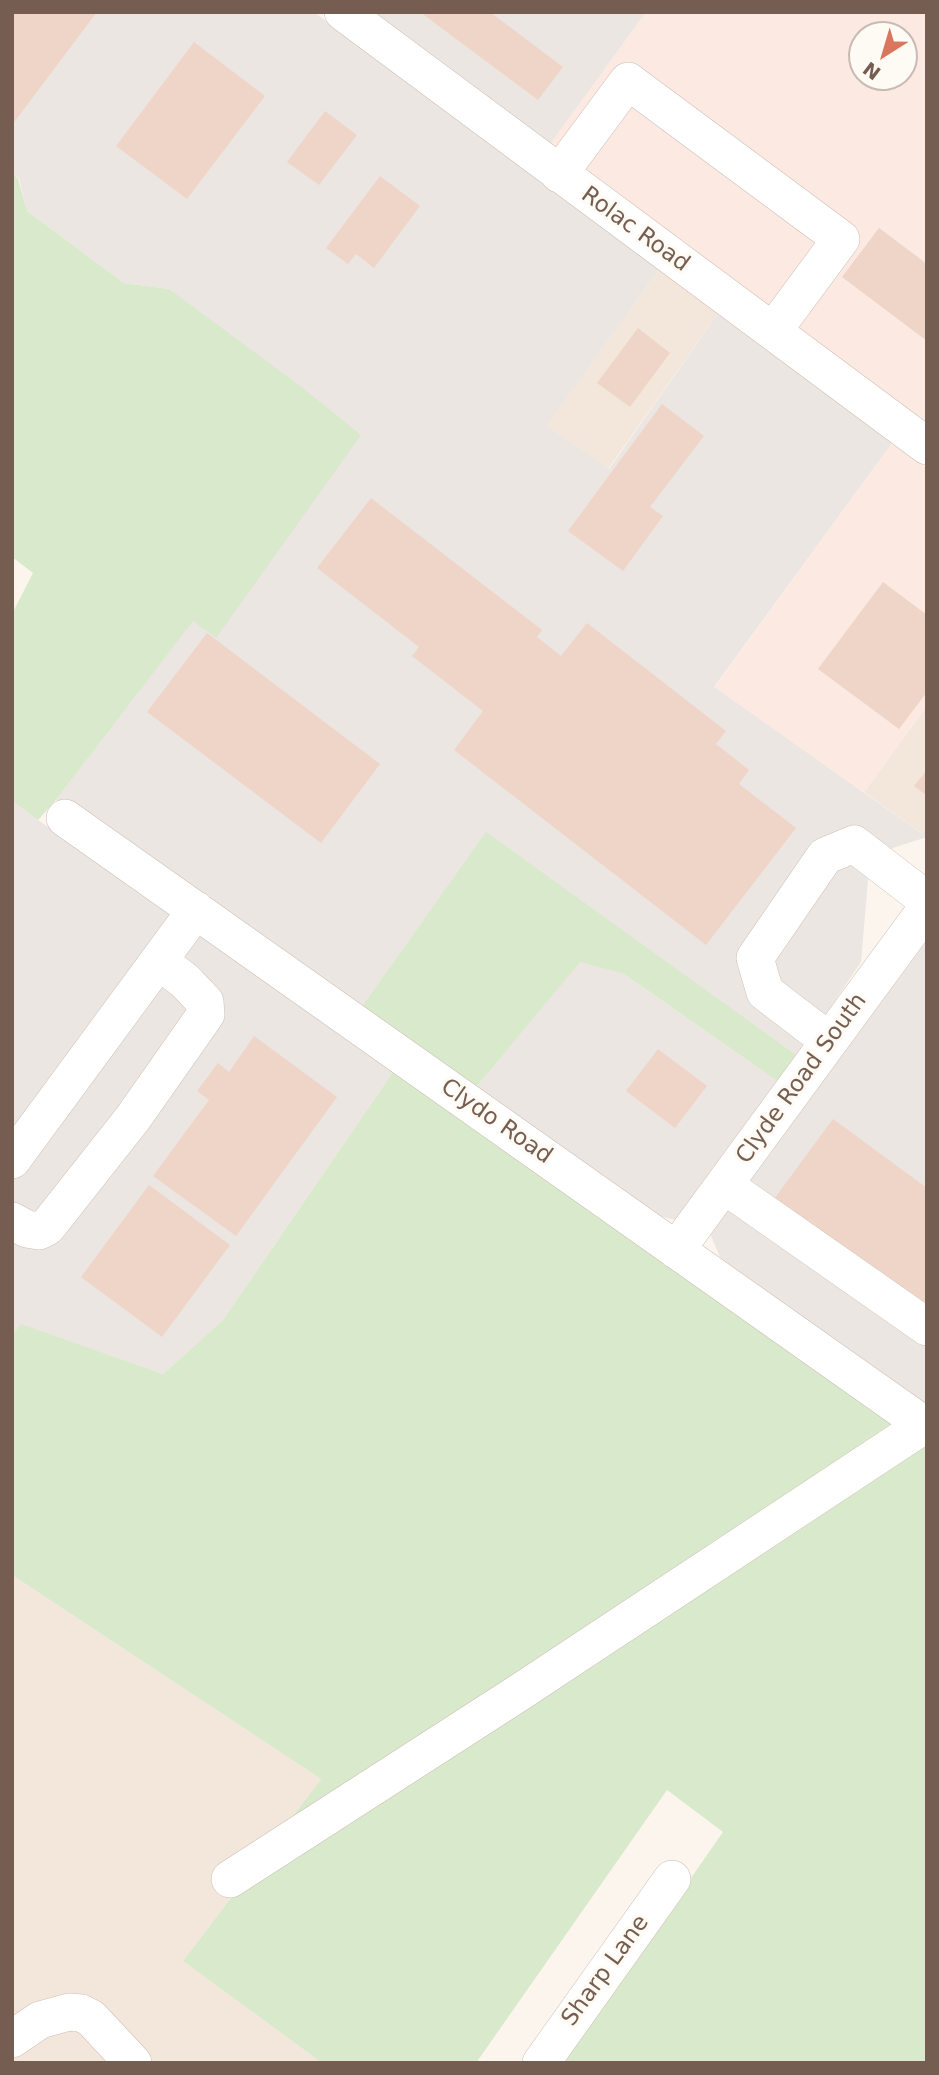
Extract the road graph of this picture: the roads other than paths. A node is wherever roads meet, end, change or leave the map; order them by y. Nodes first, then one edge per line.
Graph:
1 (343, 12) edge
2 (559, 174) junction
3 (773, 331) junction
4 (927, 446) edge
5 (65, 818) dead end
6 (927, 900) edge
7 (927, 908) edge
8 (196, 910) junction
9 (159, 961) junction
10 (829, 1041) junction
11 (12, 1160) edge
12 (724, 1185) junction
13 (12, 1221) edge
14 (676, 1250) junction
15 (927, 1327) edge
16 (925, 1426) edge
17 (230, 1879) dead end
18 (672, 1879) dead end
19 (12, 2039) edge
20 (133, 2063) edge
21 (541, 2063) edge

1 - 2 street, Rolac Road
2 - 3 street, Rolac Road
2 - 3 street
3 - 4 street, Rolac Road
5 - 8 street, Clydo Road
6 - 10 street
7 - 10 street, Clyde Road South
8 - 9 street
8 - 14 street, Clydo Road
9 - 11 street
9 - 13 street
10 - 12 street, Clyde Road South
12 - 14 street, Clyde Road South
12 - 15 street
14 - 16 street, Clydo Road
16 - 17 street
18 - 21 street, Sharp Lane
19 - 20 street

